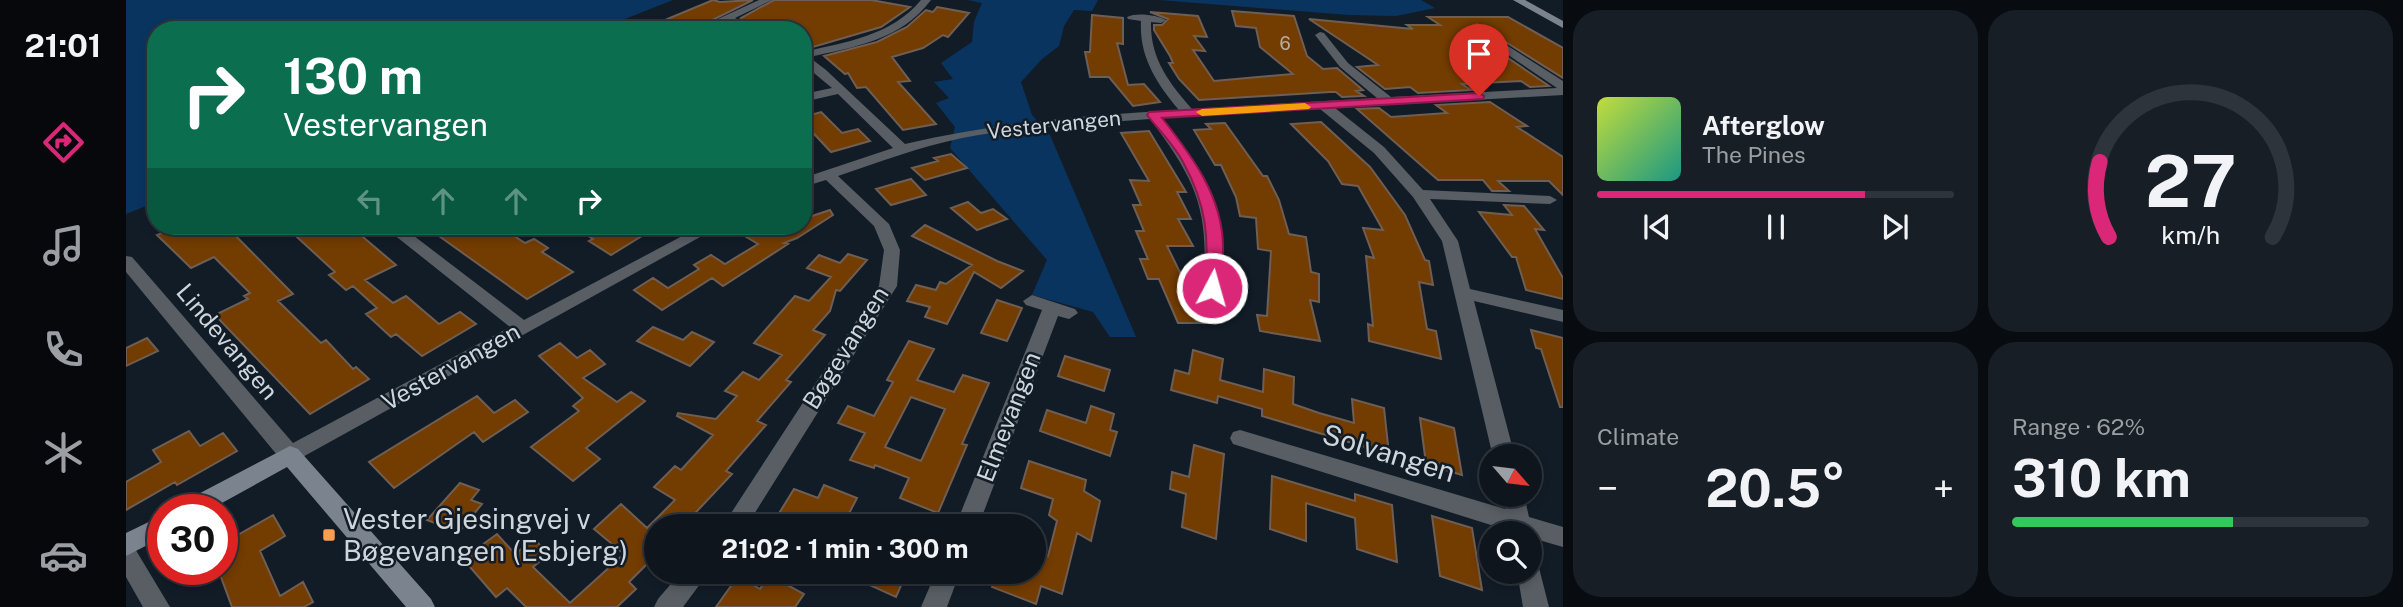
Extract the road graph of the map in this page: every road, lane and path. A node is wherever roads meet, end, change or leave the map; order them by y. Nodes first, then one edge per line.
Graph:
1 (767, 0) edge
2 (923, 0) edge
3 (1518, 0) edge
4 (940, 2) edge
5 (1132, 17) dead end
6 (726, 18) junction
7 (1146, 18) junction
8 (1161, 20) dead end
9 (719, 21) edge
10 (733, 21) edge
11 (1563, 25) edge
12 (1479, 30) dead end
13 (1334, 37) dead end
14 (812, 54) edge
15 (812, 65) edge
16 (1563, 86) edge
17 (841, 90) junction
18 (1563, 91) edge
19 (812, 96) edge
20 (1389, 102) junction
21 (1324, 106) junction
22 (1189, 113) junction
23 (1153, 115) junction
24 (902, 149) junction
25 (827, 173) junction
26 (812, 179) edge
27 (1537, 188) dead end
28 (1419, 194) junction
29 (403, 235) edge
30 (692, 236) edge
31 (126, 261) edge
32 (1212, 288) dead end
33 (1465, 293) junction
34 (1051, 307) dead end
35 (1563, 316) edge
36 (523, 328) junction
37 (1240, 439) dead end
38 (1501, 444) edge
39 (290, 455) junction
40 (218, 494) edge
41 (741, 514) edge
42 (971, 514) edge
43 (1496, 521) edge
44 (1542, 533) edge
45 (147, 534) edge
46 (1563, 537) edge
47 (126, 545) edge
48 (126, 555) edge
49 (687, 584) edge
50 (943, 584) edge
51 (1531, 584) edge
52 (157, 607) edge
53 (422, 607) edge
54 (667, 607) edge
55 (934, 607) edge
56 (1536, 607) edge

1 - 6 street
2 - 4 street
2 - 14 street
3 - 11 street
5 - 7 street
6 - 9 street
6 - 10 street
7 - 8 street
7 - 22 street
12 - 16 street
13 - 20 street
15 - 17 street
17 - 19 street
17 - 24 street
18 - 20 street, Vestervangen
20 - 21 street, Vestervangen
21 - 22 street, Vestervangen
21 - 28 street
22 - 23 street, Vestervangen
23 - 24 street, Vestervangen
23 - 32 street
24 - 25 street, Vestervangen
25 - 26 street, Vestervangen
25 - 41 street, Bøgevangen
27 - 28 street
28 - 33 street
29 - 36 street
30 - 36 street, Vestervangen
31 - 39 street, Lindevangen
33 - 35 street
33 - 38 street
34 - 42 street, Elmevangen
36 - 39 street, Vestervangen
37 - 43 street, Solvangen
39 - 40 street, Vestervangen
39 - 53 street
44 - 46 street, Solvangen
45 - 47 street
48 - 52 street
49 - 54 street
50 - 55 street
51 - 56 street

